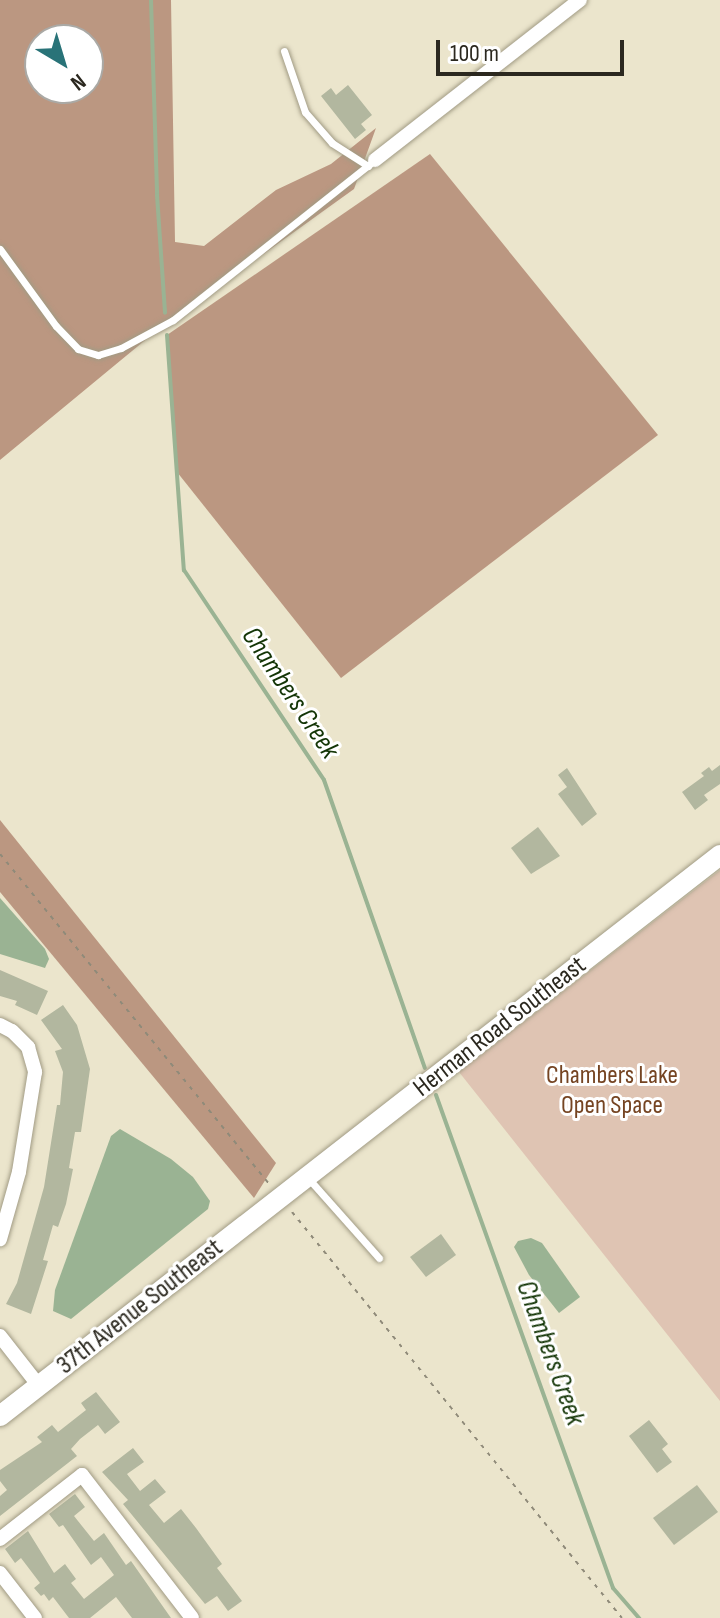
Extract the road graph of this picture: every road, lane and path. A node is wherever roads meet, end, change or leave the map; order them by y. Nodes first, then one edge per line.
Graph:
1 (580, 0) edge
2 (284, 51) dead end
3 (372, 163) junction
4 (0, 249) edge
5 (0, 854) edge
6 (720, 855) edge
7 (0, 1025) edge
8 (307, 1177) junction
9 (279, 1195) junction
10 (0, 1239) edge
11 (379, 1258) dead end
12 (0, 1336) edge
13 (39, 1386) junction
14 (0, 1416) edge
15 (0, 1539) edge
16 (0, 1573) edge
17 (35, 1618) edge
18 (192, 1618) edge
19 (622, 1618) edge

1 - 3 street
2 - 3 lane
3 - 4 lane
5 - 9 path
6 - 8 street, Herman Road Southeast
7 - 10 street
8 - 9 street, Herman Road Southeast
8 - 11 lane
9 - 13 street, 37th Avenue Southeast
9 - 19 path
12 - 13 street
13 - 14 street, 37th Avenue Southeast
15 - 18 street
16 - 17 street

